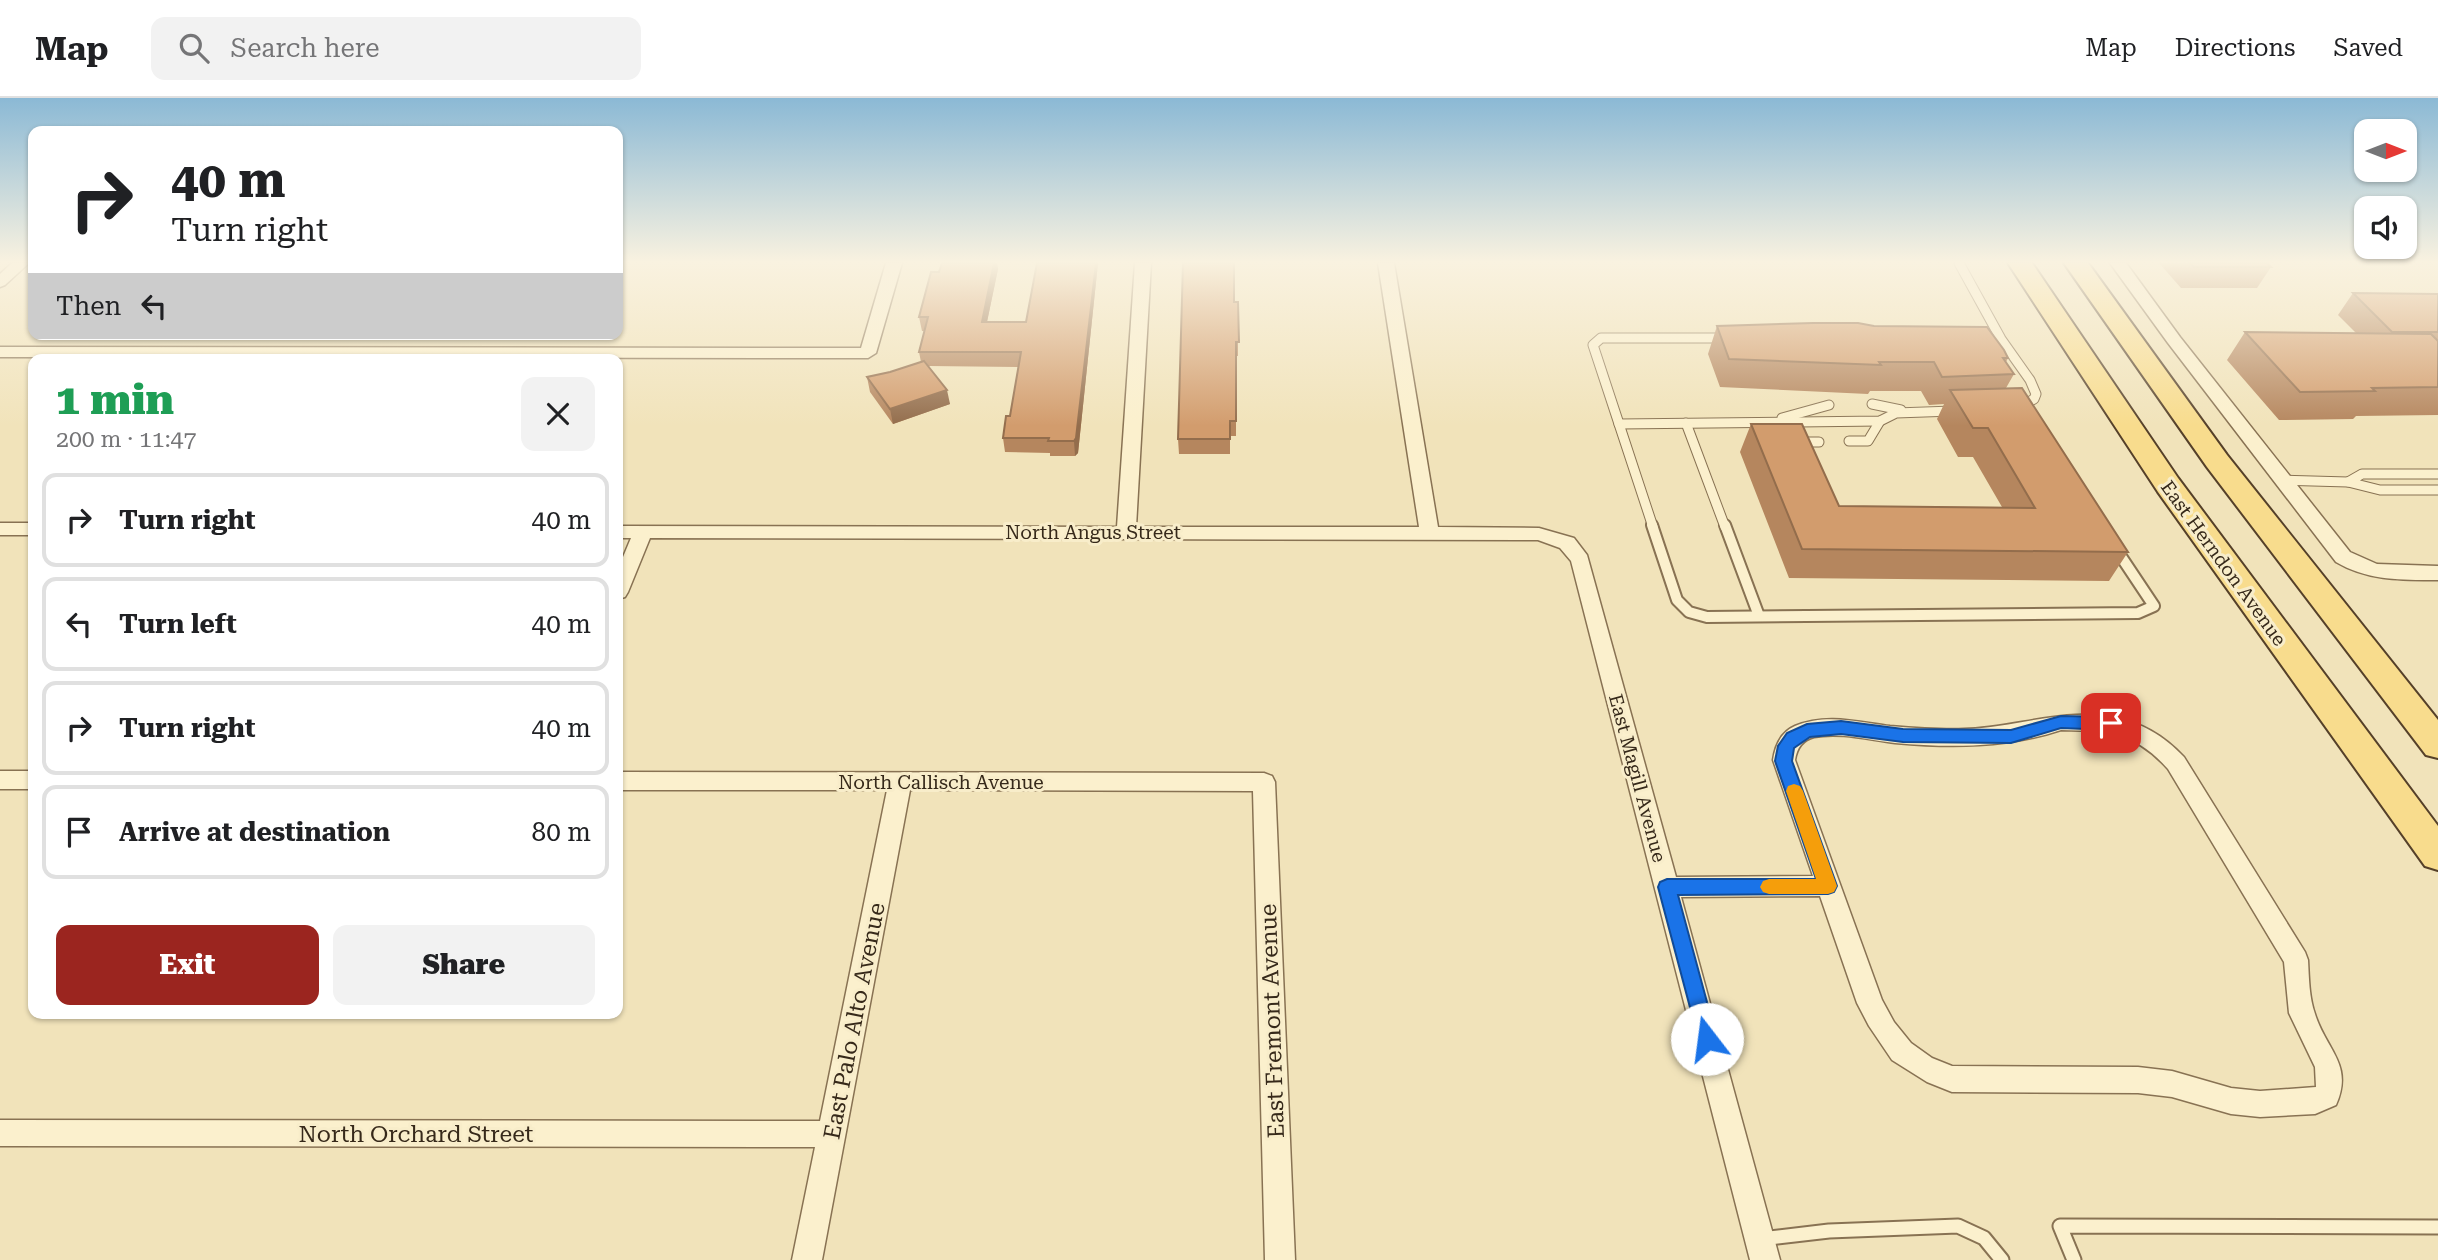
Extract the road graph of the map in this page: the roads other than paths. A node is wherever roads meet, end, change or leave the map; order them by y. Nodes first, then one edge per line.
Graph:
1 (878, 317) edge
2 (1140, 317) edge
3 (1395, 317) edge
4 (1989, 317) edge
5 (2056, 317) edge
6 (2115, 317) edge
7 (2159, 317) edge
8 (1739, 338) edge
9 (1987, 339) edge
10 (2001, 339) junction
11 (0, 352) edge
12 (1872, 404) dead end
13 (1829, 405) dead end
14 (2004, 409) edge
15 (1965, 410) edge
16 (1914, 412) junction
17 (1880, 421) junction
18 (1686, 423) junction
19 (1619, 424) junction
20 (1769, 427) junction
21 (1849, 441) dead end
22 (1792, 442) edge
23 (1819, 442) dead end
24 (2438, 474) edge
25 (2281, 480) junction
26 (2348, 482) junction
27 (2438, 490) edge
28 (0, 529) edge
29 (28, 529) edge
30 (623, 532) edge
31 (643, 532) junction
32 (1126, 532) junction
33 (1429, 533) junction
34 (2108, 537) edge
35 (1567, 543) joint
36 (2438, 573) edge
37 (623, 580) edge
38 (1759, 617) junction
39 (2438, 745) edge
40 (0, 780) edge
41 (28, 780) edge
42 (623, 781) edge
43 (901, 782) junction
44 (1264, 782) joint
45 (2438, 855) edge
46 (1828, 886) junction
47 (1667, 887) junction
48 (0, 1133) edge
49 (832, 1135) junction
50 (2438, 1227) edge
51 (1762, 1249) edge
52 (807, 1260) edge
53 (1280, 1260) edge
54 (2002, 1260) edge
55 (2074, 1260) edge

1 - 11 street
2 - 32 street
3 - 33 street
4 - 10 lane
5 - 45 main road, East Herndon Avenue
6 - 39 main road
7 - 25 street
8 - 19 lane
9 - 10 lane
10 - 14 lane
12 - 16 lane
13 - 20 lane
15 - 16 lane
16 - 17 lane
17 - 20 lane
17 - 21 lane
18 - 19 lane
18 - 20 lane
18 - 38 lane
19 - 38 lane
22 - 23 lane
24 - 26 lane
25 - 26 lane
25 - 36 street
26 - 27 lane
28 - 29 street
30 - 31 street, North Angus Street
31 - 32 street, North Angus Street
31 - 37 street
32 - 33 street, North Angus Street
33 - 35 street, North Angus Street
34 - 38 lane
35 - 47 street, East Magill Avenue
40 - 41 street
42 - 43 street, North Callisch Avenue
43 - 44 street, North Callisch Avenue
43 - 49 street, East Palo Alto Avenue
44 - 53 street, East Fremont Avenue
46 - 46 street
46 - 47 street
47 - 51 street, East Magill Avenue
48 - 49 street, North Orchard Street
49 - 52 street, East Palo Alto Avenue
50 - 55 lane
51 - 54 lane

